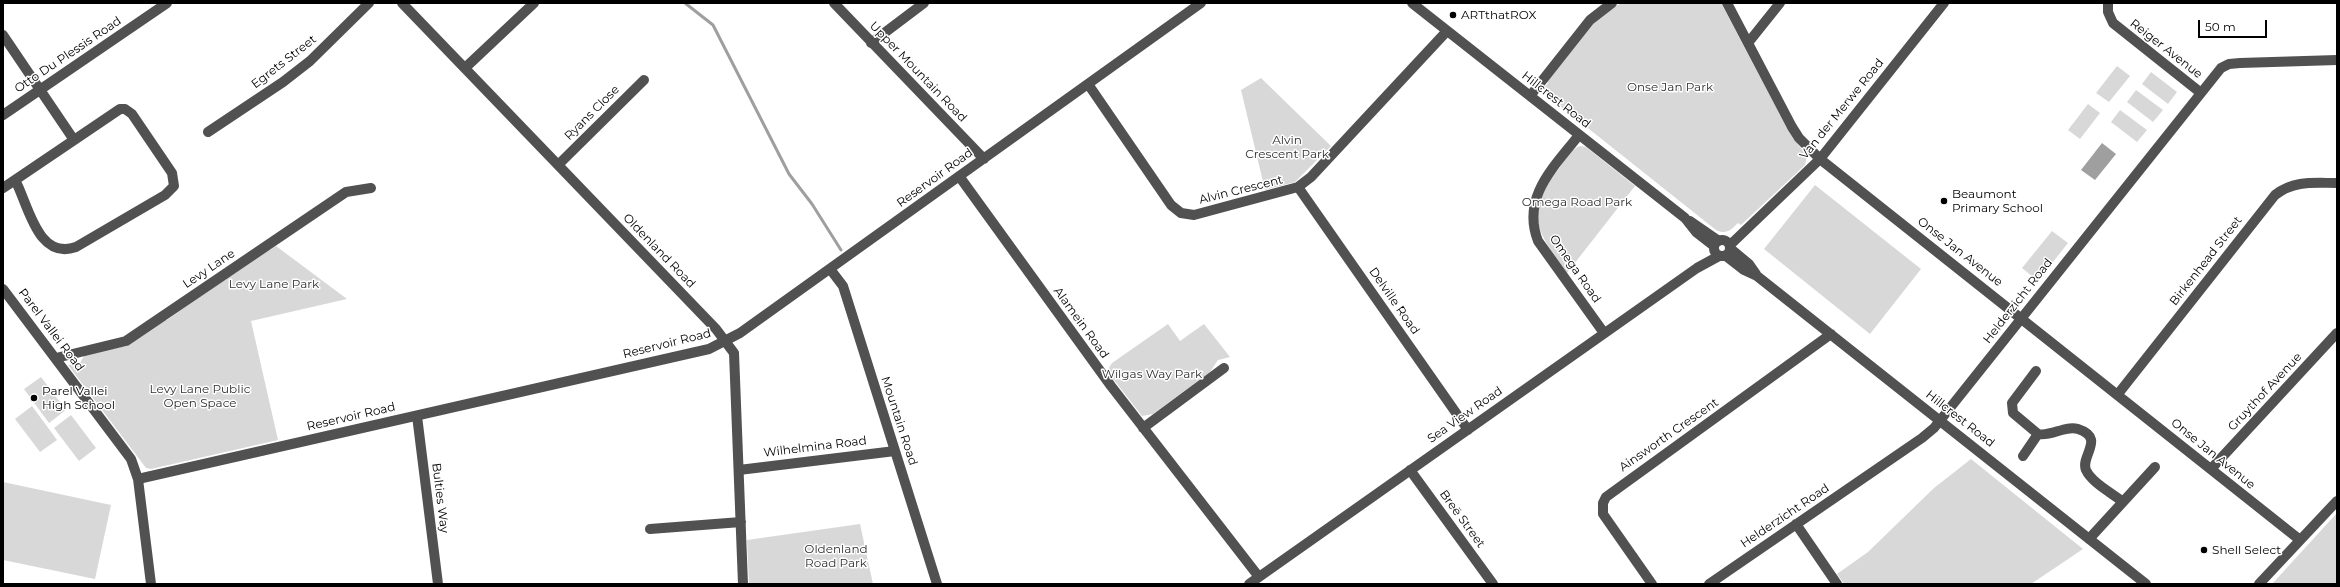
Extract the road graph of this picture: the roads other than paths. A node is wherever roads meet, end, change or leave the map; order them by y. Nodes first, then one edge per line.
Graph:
1 (167, 3) edge
2 (369, 3) edge
3 (402, 3) edge
4 (534, 3) edge
5 (834, 3) edge
6 (924, 3) edge
7 (1201, 3) edge
8 (1412, 3) edge
9 (1430, 3) edge
10 (1612, 3) edge
11 (1727, 3) edge
12 (1780, 3) edge
13 (1944, 3) edge
14 (2108, 3) edge
15 (1423, 12) junction
16 (1447, 31) junction
17 (3, 35) edge
18 (872, 43) junction
19 (1748, 43) junction
20 (2337, 60) edge
21 (465, 68) junction
22 (644, 80) dead end
23 (1088, 84) junction
24 (40, 90) junction
25 (2201, 93) junction
26 (1530, 96) junction
27 (3, 115) edge
28 (208, 132) dead end
29 (1579, 135) junction
30 (74, 140) junction
31 (984, 159) junction
32 (1820, 159) junction
33 (558, 165) junction
34 (960, 176) junction
35 (15, 180) junction
36 (2337, 183) edge
37 (1298, 187) junction
38 (3, 188) edge
39 (371, 188) dead end
40 (1722, 248) junction
41 (830, 269) junction
42 (3, 288) edge
43 (2021, 317) junction
44 (1604, 333) junction
45 (2337, 333) edge
46 (1831, 334) junction
47 (725, 341) junction
48 (56, 358) junction
49 (1224, 368) dead end
50 (2036, 371) dead end
51 (2118, 394) junction
52 (417, 416) junction
53 (1940, 420) junction
54 (1143, 428) junction
55 (1468, 430) junction
56 (2038, 434) junction
57 (895, 451) junction
58 (2022, 456) dead end
59 (2155, 467) dead end
60 (2211, 469) junction
61 (739, 470) junction
62 (1410, 470) junction
63 (138, 479) junction
64 (2337, 501) edge
65 (2123, 502) junction
66 (741, 522) junction
67 (1796, 524) junction
68 (650, 529) dead end
69 (2090, 539) junction
70 (2300, 540) junction
71 (1259, 577) junction
72 (151, 584) edge
73 (438, 584) edge
74 (743, 584) edge
75 (937, 584) edge
76 (1249, 584) edge
77 (1493, 584) edge
78 (1652, 584) edge
79 (1709, 584) edge
80 (1837, 584) edge
81 (2146, 584) edge
82 (2259, 584) edge

1 - 24 street, Otto Du Plessis Road
2 - 28 street, Egrets Street
3 - 21 street, Oldenland Road
4 - 21 street
5 - 18 street, Upper Mountain Road
6 - 18 street
7 - 23 street, Reservoir Road
8 - 15 street, Hillcrest Road
9 - 15 street
10 - 26 street
11 - 19 street, Onse Jan Avenue
12 - 19 street
13 - 32 street, Van der Merwe Road
14 - 25 street, Reiger Avenue
15 - 16 street, Hillcrest Road
16 - 26 street, Hillcrest Road
16 - 37 street, Alvin Crescent
17 - 24 street
18 - 31 street, Upper Mountain Road
19 - 32 street, Onse Jan Avenue
20 - 25 street, Helderzicht Road
21 - 33 street, Oldenland Road
22 - 33 street, Ryans Close
23 - 31 street, Reservoir Road
23 - 37 street, Alvin Crescent
24 - 27 street, Otto Du Plessis Road
24 - 30 street
25 - 43 street, Helderzicht Road
26 - 29 street, Hillcrest Road
29 - 40 street, Hillcrest Road
29 - 44 street, Omega Road
30 - 35 street
30 - 35 street
31 - 34 street, Reservoir Road
32 - 40 street, Van der Merwe Road
32 - 43 street, Onse Jan Avenue
33 - 47 street, Oldenland Road
34 - 41 street, Reservoir Road
34 - 54 street, Alamein Road
35 - 38 street
36 - 51 street, Birkenhead Street
37 - 55 street, Delville Road
39 - 48 street, Levy Lane
40 - 44 street, Sea View Road
40 - 46 street, Hillcrest Road
41 - 47 street, Reservoir Road
41 - 57 street, Mountain Road
42 - 48 street, Parel Vallei Road
43 - 51 street, Onse Jan Avenue
43 - 53 street, Helderzicht Road
44 - 55 street, Sea View Road
45 - 60 street, Gruythof Avenue
46 - 53 street, Hillcrest Road
46 - 78 street, Ainsworth Crescent
47 - 52 street, Reservoir Road
47 - 61 street, Oldenland Road
48 - 63 street, Parel Vallei Road
49 - 54 street
50 - 56 street
51 - 60 street, Onse Jan Avenue
52 - 63 street, Reservoir Road
52 - 73 street, Bulties Way
53 - 67 street, Helderzicht Road
53 - 69 street, Hillcrest Road
54 - 71 street, Alamein Road
55 - 62 street, Sea View Road
56 - 58 street
56 - 65 street
57 - 61 street, Wilhelmina Road
57 - 75 street, Mountain Road
59 - 65 street
60 - 70 street, Onse Jan Avenue
61 - 66 street, Oldenland Road
62 - 71 street, Sea View Road
62 - 77 street, Breë Street
63 - 72 street, Parel Vallei Road
64 - 70 street
65 - 69 street
66 - 68 street
66 - 74 street, Oldenland Road
67 - 79 street, Helderzicht Road
67 - 80 street
69 - 81 street, Hillcrest Road
70 - 82 street
71 - 76 street, Sea View Road

